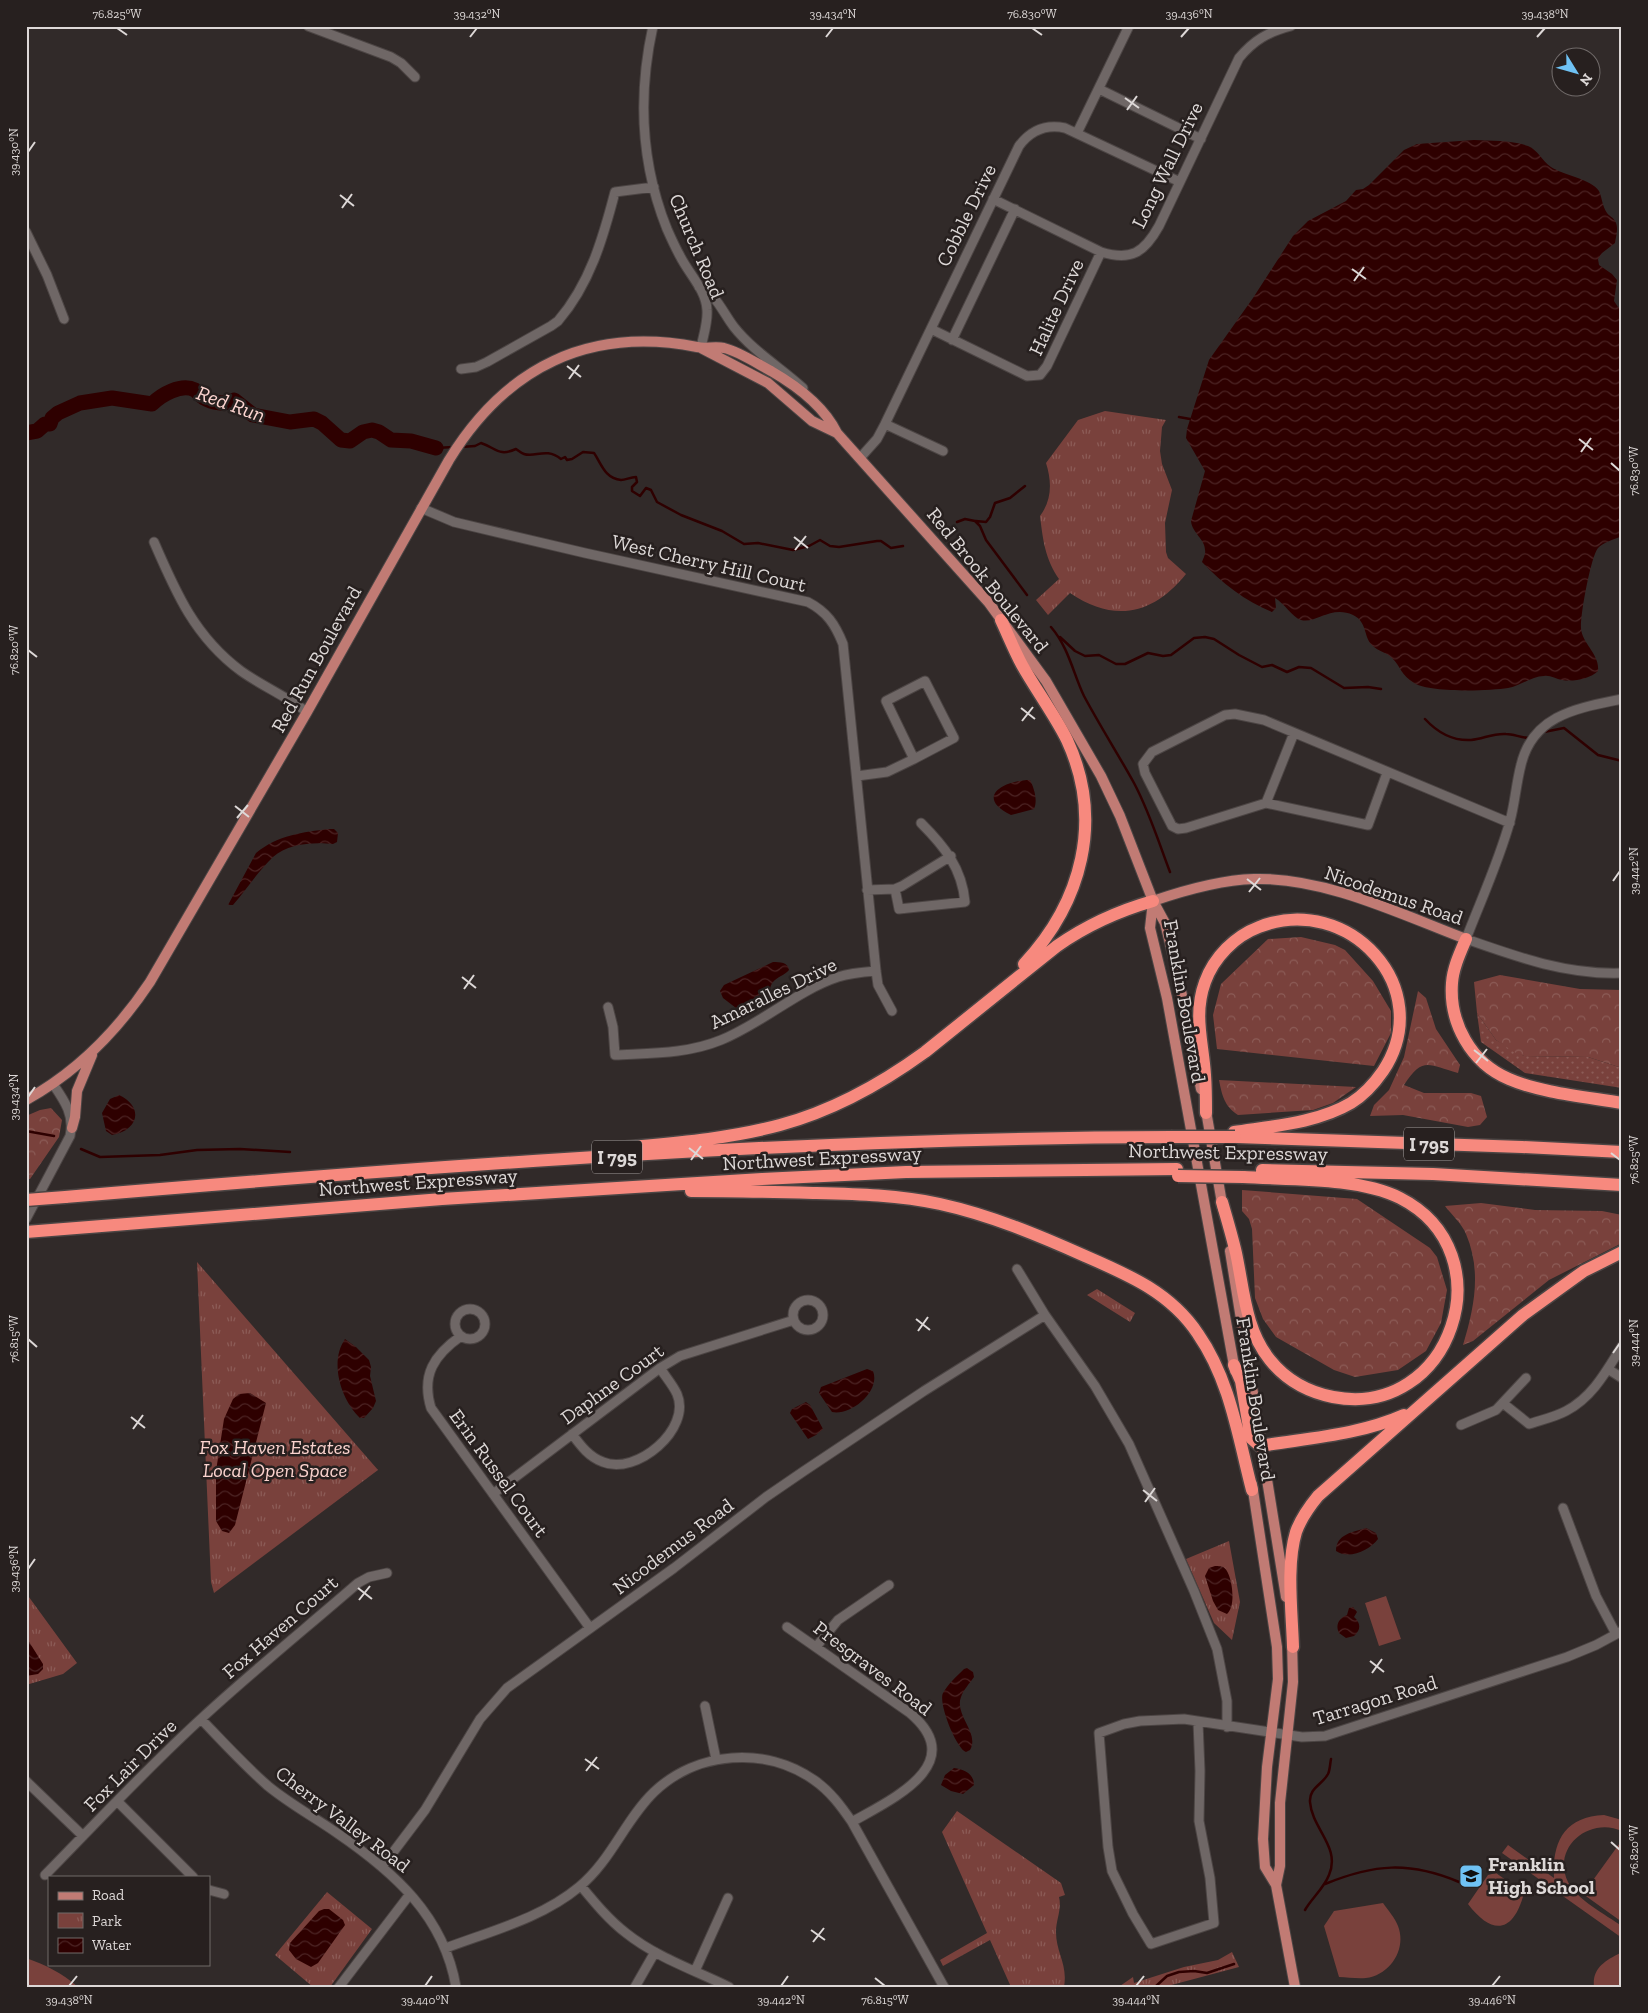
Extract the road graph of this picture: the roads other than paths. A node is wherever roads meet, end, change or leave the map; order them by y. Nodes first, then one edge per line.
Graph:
1 (308, 26) edge
2 (653, 26) edge
3 (1129, 26) edge
4 (1291, 26) edge
5 (415, 77) dead end
6 (1099, 89) junction
7 (1077, 133) junction
8 (1201, 139) junction
9 (1180, 182) junction
10 (654, 187) junction
11 (994, 199) junction
12 (1015, 209) junction
13 (26, 232) edge
14 (1102, 252) junction
15 (699, 287) junction
16 (64, 319) dead end
17 (931, 329) junction
18 (952, 340) junction
19 (700, 348) junction
20 (461, 370) dead end
21 (831, 420) junction
22 (885, 424) junction
23 (837, 433) junction
24 (943, 451) dead end
25 (860, 458) junction
26 (421, 508) junction
27 (154, 542) dead end
28 (1002, 620) junction
29 (1622, 699) edge
30 (307, 712) junction
31 (1294, 733) junction
32 (914, 759) junction
33 (1387, 773) junction
34 (858, 776) junction
35 (1266, 803) junction
36 (922, 823) dead end
37 (1510, 823) junction
38 (950, 856) junction
39 (895, 889) junction
40 (867, 890) junction
41 (1153, 901) junction
42 (1466, 939) junction
43 (876, 971) junction
44 (1622, 973) edge
45 (983, 1004) junction
46 (608, 1007) dead end
47 (892, 1011) dead end
48 (94, 1050) junction
49 (53, 1084) junction
50 (26, 1100) edge
51 (1622, 1103) edge
52 (1206, 1113) junction
53 (72, 1128) junction
54 (1235, 1135) junction
55 (1622, 1152) edge
56 (439, 1167) junction
57 (1242, 1173) junction
58 (1622, 1185) edge
59 (544, 1191) junction
60 (26, 1200) edge
61 (1222, 1202) junction
62 (26, 1219) edge
63 (26, 1232) edge
64 (1622, 1252) edge
65 (1017, 1269) dead end
66 (1045, 1315) junction
67 (794, 1320) dead end
68 (461, 1336) dead end
69 (1622, 1346) edge
70 (1234, 1365) junction
71 (660, 1368) junction
72 (1608, 1369) junction
73 (1526, 1378) dead end
74 (1622, 1378) edge
75 (1504, 1404) junction
76 (1416, 1409) junction
77 (1461, 1425) dead end
78 (572, 1434) junction
79 (1260, 1446) junction
80 (1252, 1490) junction
81 (493, 1494) junction
82 (1563, 1508) dead end
83 (387, 1573) dead end
84 (889, 1586) dead end
85 (787, 1627) dead end
86 (590, 1628) junction
87 (1619, 1633) edge
88 (816, 1647) junction
89 (1293, 1647) junction
90 (704, 1706) dead end
91 (202, 1719) junction
92 (1198, 1722) junction
93 (1227, 1727) junction
94 (1272, 1733) junction
95 (1288, 1735) junction
96 (716, 1759) junction
97 (26, 1781) edge
98 (116, 1801) junction
99 (852, 1822) junction
100 (83, 1836) junction
101 (382, 1867) junction
102 (45, 1875) dead end
103 (192, 1876) edge
104 (1276, 1885) junction
105 (580, 1886) junction
106 (210, 1890) edge
107 (224, 1894) dead end
108 (410, 1894) junction
109 (728, 1898) dead end
110 (446, 1948) junction
111 (655, 1952) junction
112 (695, 1970) junction
113 (339, 1987) edge
114 (456, 1987) edge
115 (634, 1987) edge
116 (729, 1987) edge
117 (944, 1987) edge
118 (1295, 1987) edge

1 - 5 street
2 - 10 street, Church Road
3 - 6 street
4 - 8 street, Long Wall Drive
6 - 7 street
6 - 8 street
7 - 9 street, Cobble Drive
7 - 11 street, Cobble Drive
8 - 9 street, Long Wall Drive
9 - 14 street, Long Wall Drive
10 - 15 street, Church Road
10 - 20 street, Church Road
11 - 12 street, Long Wall Drive
11 - 17 street, Cobble Drive
12 - 14 street, Long Wall Drive
12 - 18 street
13 - 16 street
14 - 18 street, Halite Drive
15 - 19 street, Church Road
15 - 21 street
17 - 18 street, Halite Drive
17 - 22 street, Cobble Drive
19 - 21 main road, Red Run Boulevard
19 - 23 main road, Red Run Boulevard
19 - 26 main road, Red Run Boulevard
21 - 23 main road, Red Run Boulevard
22 - 24 street
22 - 25 street, Cobble Drive
23 - 25 main road, Red Brook Boulevard
25 - 28 main road, Red Brook Boulevard
26 - 30 main road, Red Run Boulevard
26 - 34 street, West Cherry Hill Court
27 - 30 street
28 - 41 main road, Red Brook Boulevard
28 - 45 highway
29 - 37 street
30 - 48 main road, Red Run Boulevard
31 - 33 street
31 - 35 street
31 - 35 street
32 - 32 street
32 - 34 street
33 - 35 street
33 - 37 street
34 - 40 street, West Cherry Hill Court
36 - 38 street
37 - 42 street
38 - 39 street
38 - 39 street
39 - 40 street
40 - 43 street, West Cherry Hill Court
41 - 42 main road, Nicodemus Road
41 - 45 highway
41 - 52 main road, Franklin Boulevard
41 - 70 main road, Franklin Boulevard
42 - 44 street, Nicodemus Road
42 - 51 highway
43 - 46 street, Amaralles Drive
43 - 47 street, West Cherry Hill Court
45 - 56 highway
48 - 49 main road, Red Run Boulevard
48 - 53 main road
49 - 50 main road, Red Run Boulevard
49 - 53 street
52 - 54 highway
52 - 61 main road, Franklin Boulevard
53 - 62 street
54 - 55 highway, Northwest Expressway / I 795
54 - 56 highway, Northwest Expressway / I 795, bridge
56 - 60 highway, Northwest Expressway / I 795, bridge
57 - 58 highway, Northwest Expressway / I 795
57 - 59 highway, Northwest Expressway / I 795
57 - 61 highway
59 - 63 highway, Northwest Expressway / I 795
59 - 80 highway
61 - 79 main road, Franklin Boulevard
64 - 76 highway
65 - 66 street
66 - 86 street, Nicodemus Road
66 - 93 street
67 - 71 street, Daphne Court
68 - 81 street, Erin Russel Court
69 - 72 street
70 - 79 highway
70 - 80 main road, Franklin Boulevard
71 - 78 street, Daphne Court
71 - 78 street
72 - 74 street
72 - 75 street
73 - 75 street
75 - 77 street
76 - 79 highway
76 - 89 highway
78 - 81 street, Daphne Court
79 - 89 main road, Franklin Boulevard
80 - 94 main road, Franklin Boulevard
81 - 86 street, Erin Russel Court
82 - 87 street
83 - 91 street, Fox Haven Court
84 - 88 street
85 - 88 street, Presgraves Road
86 - 101 street, Nicodemus Road
87 - 95 street, Tarragon Road
88 - 99 street, Presgraves Road
89 - 95 main road, Franklin Boulevard
90 - 96 street
91 - 98 street, Fox Lair Drive
91 - 101 street, Cherry Valley Road
92 - 92 street, Tarragon Road
92 - 93 street, Tarragon Road
93 - 94 street, Tarragon Road
94 - 95 street, Tarragon Road
94 - 104 main road, Franklin Boulevard
95 - 104 main road, Franklin Boulevard
96 - 99 street
96 - 105 street
97 - 100 street, Fox Lair Drive
98 - 100 street, Fox Lair Drive
98 - 103 street
99 - 117 street
100 - 102 street, Fox Lair Drive
101 - 108 street, Cherry Valley Road
104 - 118 main road, Franklin Boulevard
105 - 110 street
105 - 111 street
106 - 107 street
108 - 110 street, Cherry Valley Road
108 - 113 street
109 - 112 street
110 - 114 street, Cherry Valley Road
111 - 112 street
111 - 115 street
112 - 116 street

